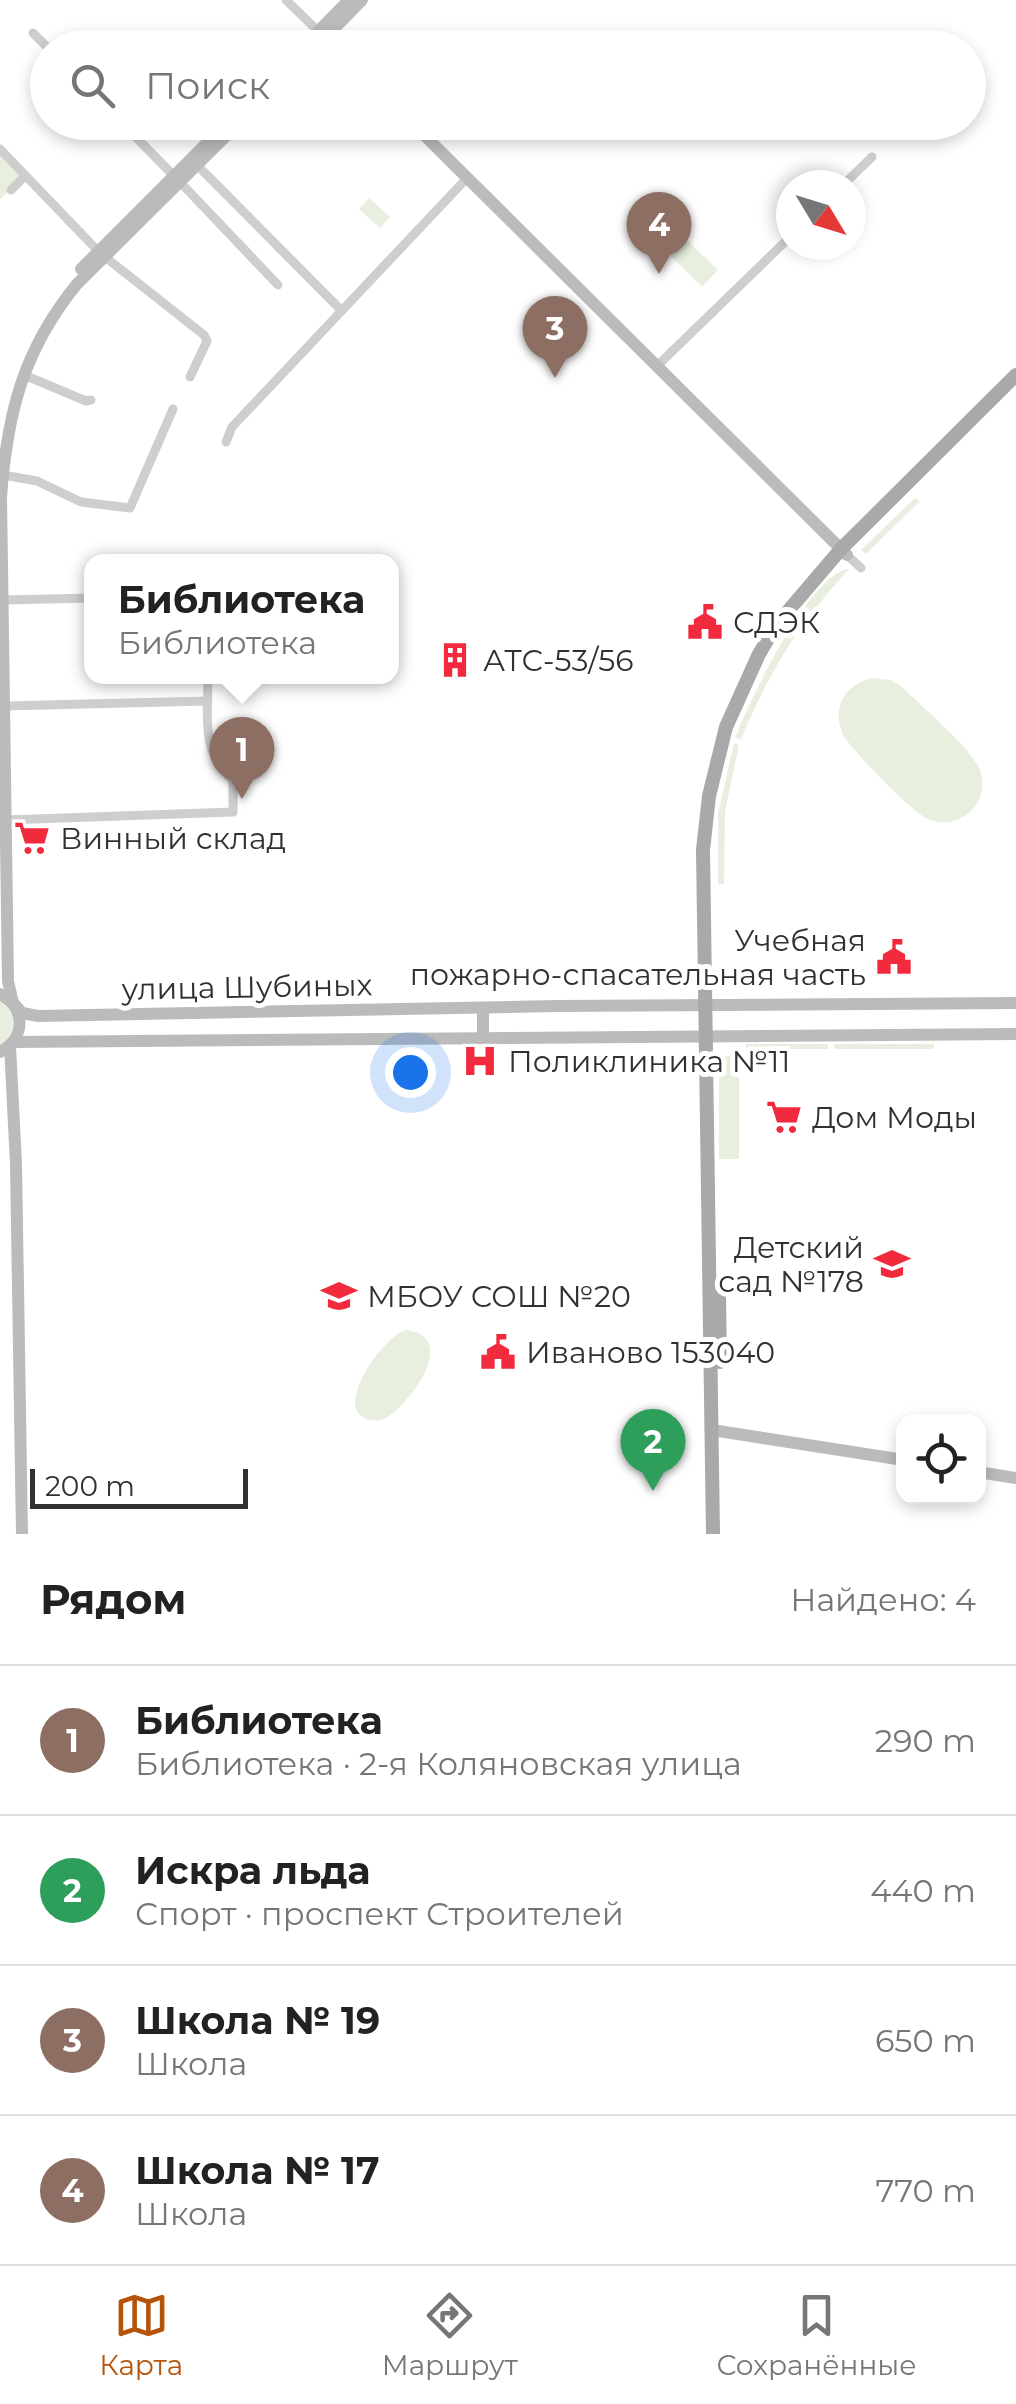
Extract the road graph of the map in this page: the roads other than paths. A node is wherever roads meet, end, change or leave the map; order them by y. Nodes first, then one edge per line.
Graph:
1 (286, 0) edge
2 (349, 0) edge
3 (362, 0) edge
4 (313, 30) edge
5 (330, 30) edge
6 (333, 30) edge
7 (139, 140) edge
8 (212, 140) edge
9 (222, 140) edge
10 (429, 140) edge
11 (0, 149) edge
12 (872, 157) dead end
13 (198, 165) junction
14 (859, 170) edge
15 (25, 176) junction
16 (467, 178) junction
17 (177, 179) junction
18 (11, 190) dead end
19 (776, 251) edge
20 (101, 254) junction
21 (278, 285) dead end
22 (340, 309) junction
23 (657, 366) junction
24 (24, 375) junction
25 (1016, 375) edge
26 (190, 377) dead end
27 (1016, 386) edge
28 (92, 400) dead end
29 (173, 409) dead end
30 (2, 432) edge
31 (226, 442) dead end
32 (3, 475) junction
33 (0, 497) edge
34 (844, 552) junction
35 (861, 568) dead end
36 (84, 598) edge
37 (2, 600) edge
38 (208, 684) edge
39 (208, 701) junction
40 (2, 706) edge
41 (3, 819) edge
42 (0, 994) edge
43 (1016, 1003) edge
44 (14, 1004) junction
45 (709, 1005) junction
46 (484, 1008) junction
47 (1016, 1034) edge
48 (709, 1035) junction
49 (483, 1037) junction
50 (8, 1047) edge
51 (716, 1431) junction
52 (896, 1459) edge
53 (986, 1473) edge
54 (1016, 1478) edge
55 (22, 1534) edge
56 (713, 1534) edge
57 (722, 1534) edge

1 - 4 street
2 - 5 main road
3 - 6 main road
7 - 17 street
8 - 17 main road
9 - 13 main road
10 - 16 main road
11 - 15 street
12 - 14 street
13 - 17 main road
13 - 22 street
15 - 18 street
15 - 20 street
16 - 22 street
16 - 23 main road
17 - 20 main road
17 - 21 street
19 - 23 street
20 - 24 main road
20 - 26 street
20 - 30 main road
22 - 31 street
23 - 34 main road
24 - 28 street
24 - 30 main road
25 - 34 main road
27 - 34 main road
29 - 32 street
30 - 32 main road
32 - 33 main road
33 - 37 main road
34 - 35 street
34 - 45 main road
36 - 37 street
37 - 40 main road
38 - 39 street
39 - 40 street
39 - 41 street
40 - 41 main road
41 - 44 main road
42 - 44 main road
43 - 45 main road, улица Шубиных
44 - 46 main road, улица Шубиных
44 - 50 main road
45 - 46 main road, улица Шубиных
45 - 48 main road
46 - 49 main road
47 - 48 main road, улица Шубиных
48 - 49 main road, улица Шубиных
48 - 51 main road
49 - 50 main road, улица Шубиных
50 - 55 main road
51 - 52 main road
51 - 56 main road
51 - 57 main road
53 - 54 main road

